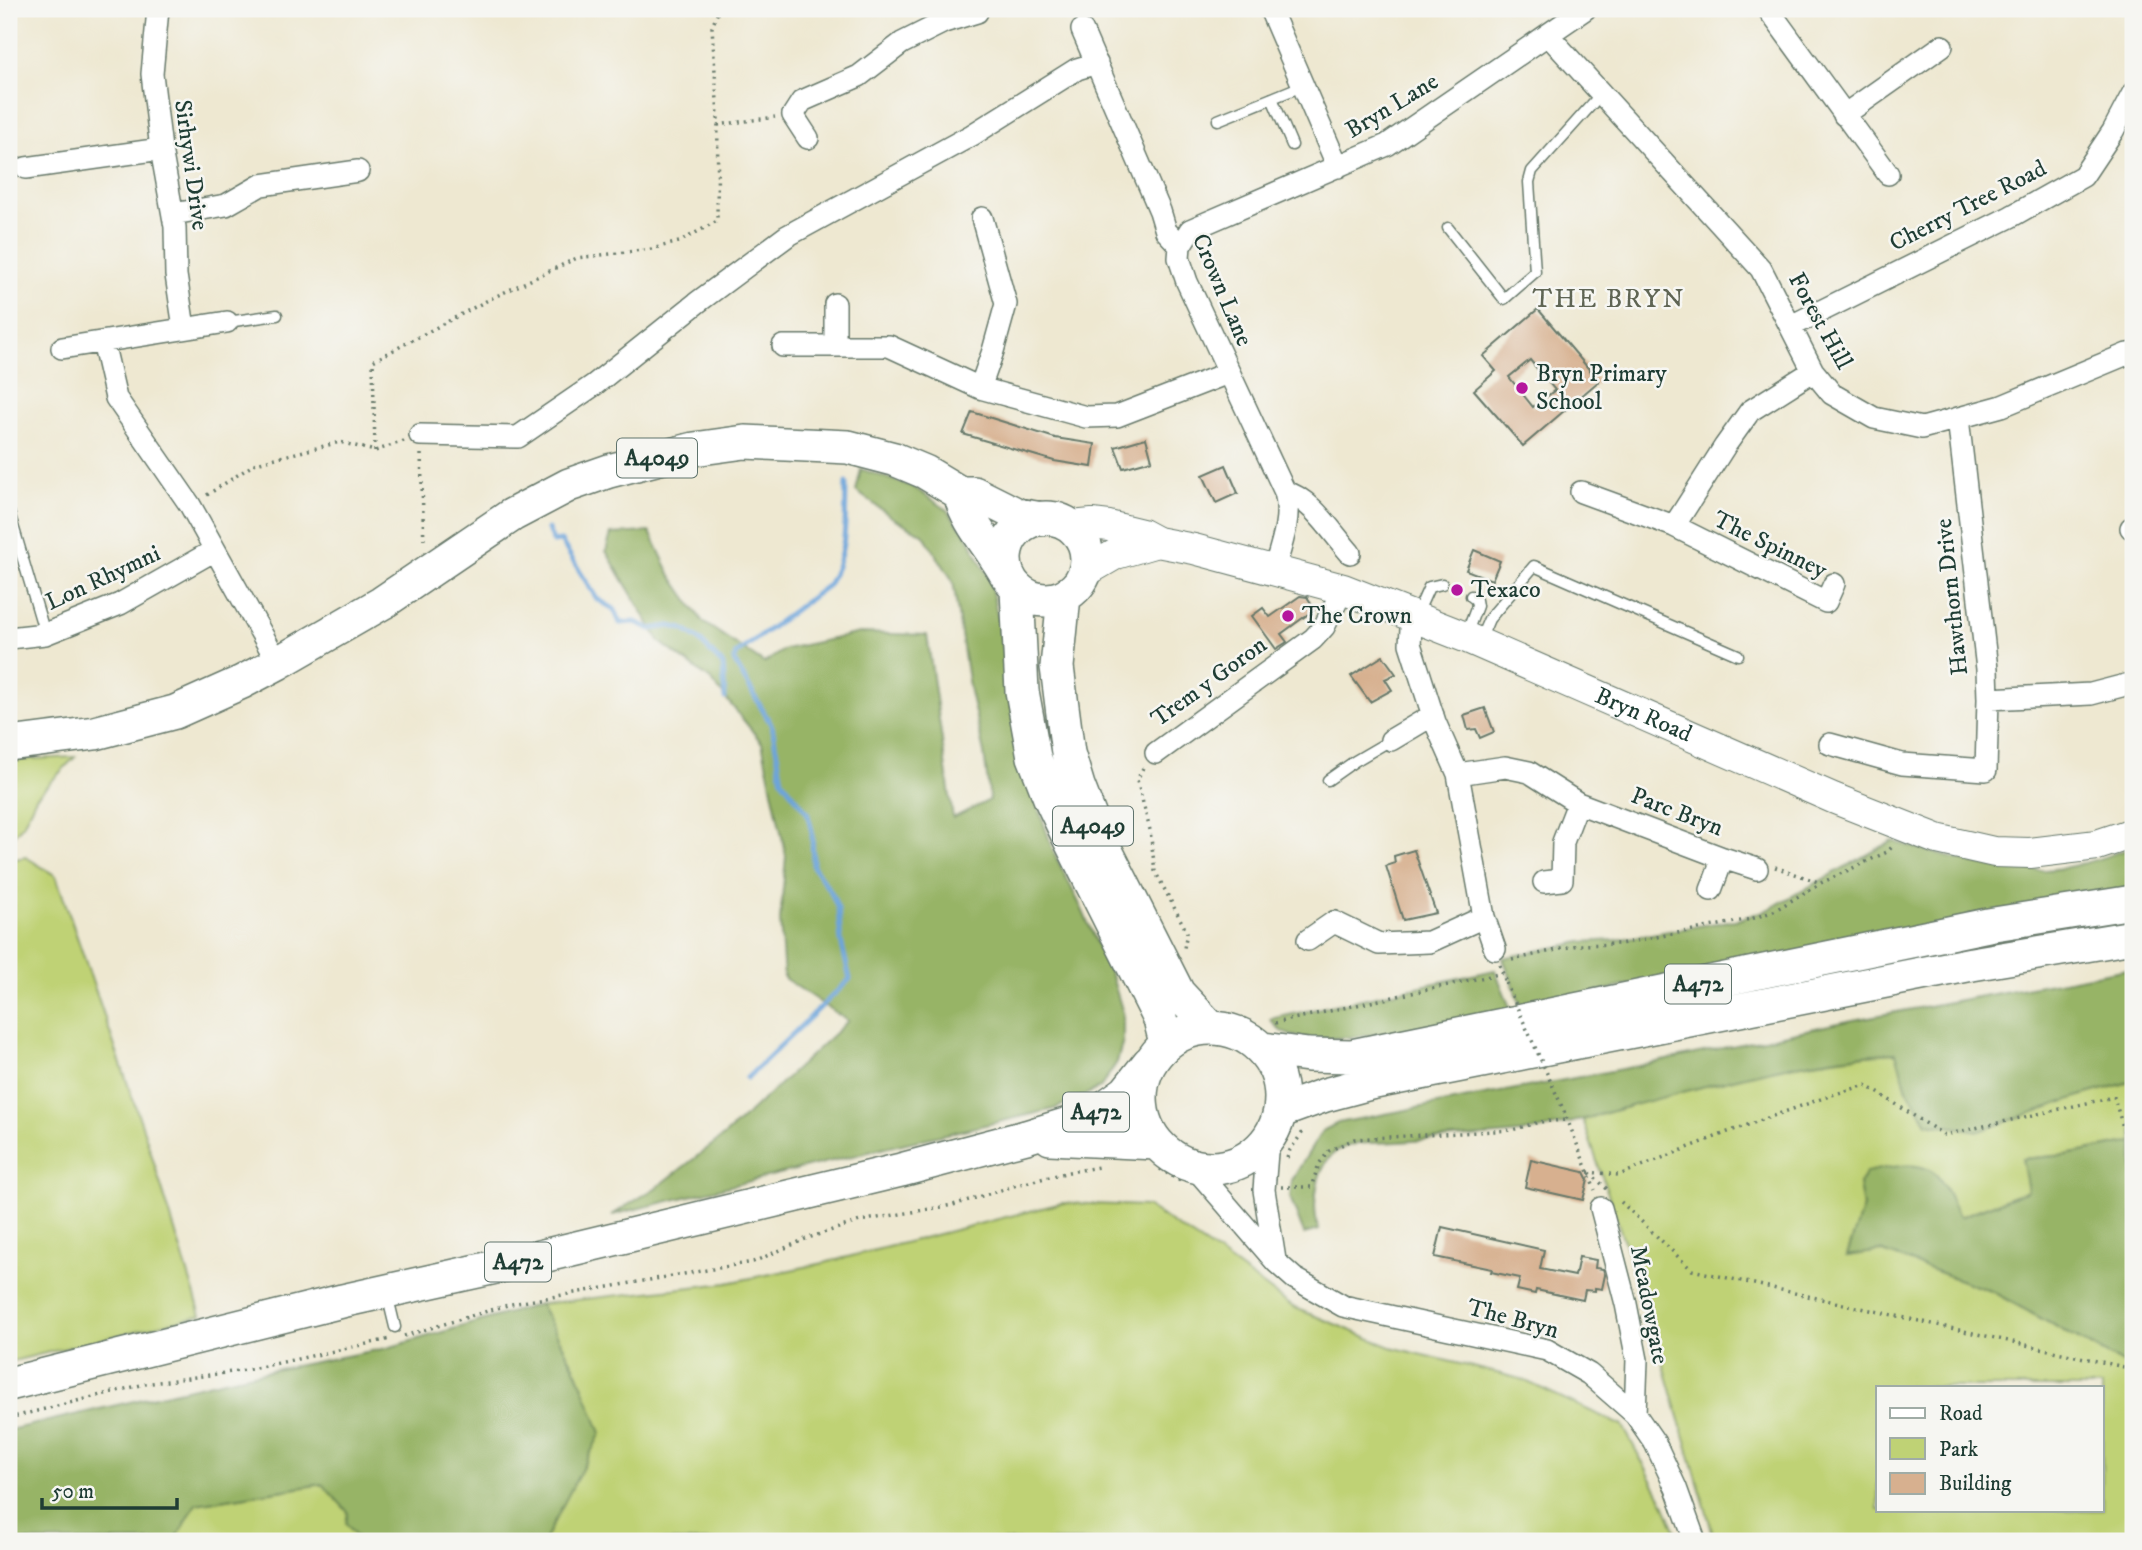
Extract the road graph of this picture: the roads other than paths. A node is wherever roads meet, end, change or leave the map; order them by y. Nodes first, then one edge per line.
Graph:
1 (158, 9) edge
2 (1270, 9) edge
3 (1585, 9) edge
4 (1768, 9) edge
5 (977, 12) dead end
6 (940, 15) edge
7 (1082, 30) dead end
8 (1548, 35) junction
9 (1942, 46) dead end
10 (1097, 63) junction
11 (1302, 86) junction
12 (1602, 93) junction
13 (2133, 93) edge
14 (1272, 98) junction
15 (1844, 115) junction
16 (1218, 120) dead end
17 (808, 138) dead end
18 (1292, 145) dead end
19 (161, 149) junction
20 (1338, 167) junction
21 (26, 168) dead end
22 (358, 171) dead end
23 (1888, 174) dead end
24 (173, 214) junction
25 (982, 218) dead end
26 (1448, 228) dead end
27 (1180, 246) junction
28 (835, 304) dead end
29 (276, 315) dead end
30 (227, 322) joint
31 (1791, 326) junction
32 (184, 328) junction
33 (103, 342) junction
34 (783, 346) dead end
35 (835, 346) junction
36 (62, 348) dead end
37 (2133, 353) edge
38 (1813, 371) junction
39 (1228, 373) junction
40 (980, 388) junction
41 (1958, 418) junction
42 (420, 435) road end
43 (1285, 492) junction
44 (1581, 492) dead end
45 (960, 493) junction
46 (9, 512) edge
47 (1057, 523) junction
48 (1674, 526) junction
49 (1157, 542) junction
50 (215, 550) junction
51 (1350, 553) dead end
52 (1274, 570) junction
53 (1013, 584) junction
54 (1075, 584) junction
55 (1442, 584) dead end
56 (1834, 584) dead end
57 (1343, 589) junction
58 (1471, 597) dead end
59 (1416, 616) junction
60 (45, 634) junction
61 (9, 638) edge
62 (1472, 640) junction
63 (1738, 655) dead end
64 (278, 663) junction
65 (2133, 683) edge
66 (1988, 699) junction
67 (1433, 715) junction
68 (1391, 740) joint
69 (9, 744) edge
70 (1830, 744) dead end
71 (1156, 753) road end
72 (1458, 774) junction
73 (1328, 780) dead end
74 (1578, 803) junction
75 (2133, 833) edge
76 (1723, 858) junction
77 (1757, 869) road end
78 (1544, 882) dead end
79 (1710, 890) dead end
80 (2133, 902) edge
81 (1484, 917) junction
82 (2133, 937) edge
83 (1308, 940) dead end
84 (1503, 954) road end
85 (1217, 1019) junction
86 (1267, 1032) junction
87 (1158, 1053) junction
88 (1275, 1126) junction
89 (1026, 1137) junction
90 (1156, 1143) junction
91 (1194, 1167) junction
92 (1608, 1199) road end
93 (1276, 1262) junction
94 (387, 1291) junction
95 (395, 1327) dead end
96 (9, 1384) edge
97 (1635, 1414) junction
98 (1695, 1541) edge

1 - 19 street, Sirhywi Drive
2 - 11 street
3 - 8 street, Bryn Lane
4 - 15 street
5 - 6 street
6 - 17 street
7 - 10 street, Crown Lane
8 - 12 street, Forest Hill
8 - 20 street, Bryn Lane
9 - 15 street
10 - 27 street, Crown Lane
10 - 42 street
11 - 14 lane
11 - 20 street
12 - 26 lane
12 - 31 street, Forest Hill
13 - 31 street, Cherry Tree Road
14 - 16 lane
14 - 18 lane
15 - 23 street
19 - 21 street
19 - 24 street, Sirhywi Drive
20 - 27 street, Bryn Lane
22 - 24 street
24 - 32 street, Sirhywi Drive
25 - 40 street
27 - 39 street, Crown Lane
28 - 35 street
29 - 30 lane
30 - 32 street
31 - 38 street, Forest Hill
32 - 33 street
33 - 36 street
33 - 50 street
34 - 35 street
35 - 40 street
37 - 41 street, Forest Hill
38 - 41 street, Forest Hill
38 - 48 street, The Spinney
39 - 40 street
39 - 43 street, Crown Lane
41 - 66 street, Hawthorn Drive
43 - 51 street
43 - 52 street, Crown Lane
44 - 48 street, The Spinney
45 - 47 main road, A4049
45 - 53 main road, A4049
45 - 64 main road, A4049
46 - 60 lane
47 - 49 street, Bryn Road
47 - 53 main road
47 - 54 main road
48 - 56 street, The Spinney
49 - 52 street, Bryn Road
49 - 54 street, Bryn Road
50 - 60 street, Lon Rhymni
50 - 64 street
52 - 57 street, Bryn Road
53 - 54 main road
53 - 87 main road, A4049
54 - 85 main road, A4049
55 - 59 lane
57 - 59 street, Bryn Road
57 - 71 street, Trem y Goron
58 - 62 lane
59 - 62 street, Bryn Road
59 - 67 street
60 - 61 street, Lon Rhymni
62 - 63 lane
62 - 75 street, Bryn Road
64 - 69 main road, A4049
65 - 66 street
66 - 70 street, Hawthorn Drive
67 - 68 street
67 - 72 street
68 - 73 lane
72 - 74 street, Parc Bryn
72 - 81 street
74 - 76 street, Parc Bryn
74 - 78 street
76 - 77 street, Parc Bryn
76 - 79 street
80 - 86 main road, A472
81 - 83 street
81 - 84 street
82 - 88 main road, A472
85 - 86 main road
85 - 87 main road
86 - 88 main road
87 - 89 main road, A472
87 - 90 main road
88 - 91 main road
88 - 93 street
89 - 90 main road, A472
89 - 94 main road, A472
90 - 91 main road
91 - 93 street, The Bryn
92 - 97 street, Meadowgate
93 - 97 street, The Bryn
94 - 95 lane
94 - 96 main road, A472
97 - 98 street, The Bryn

